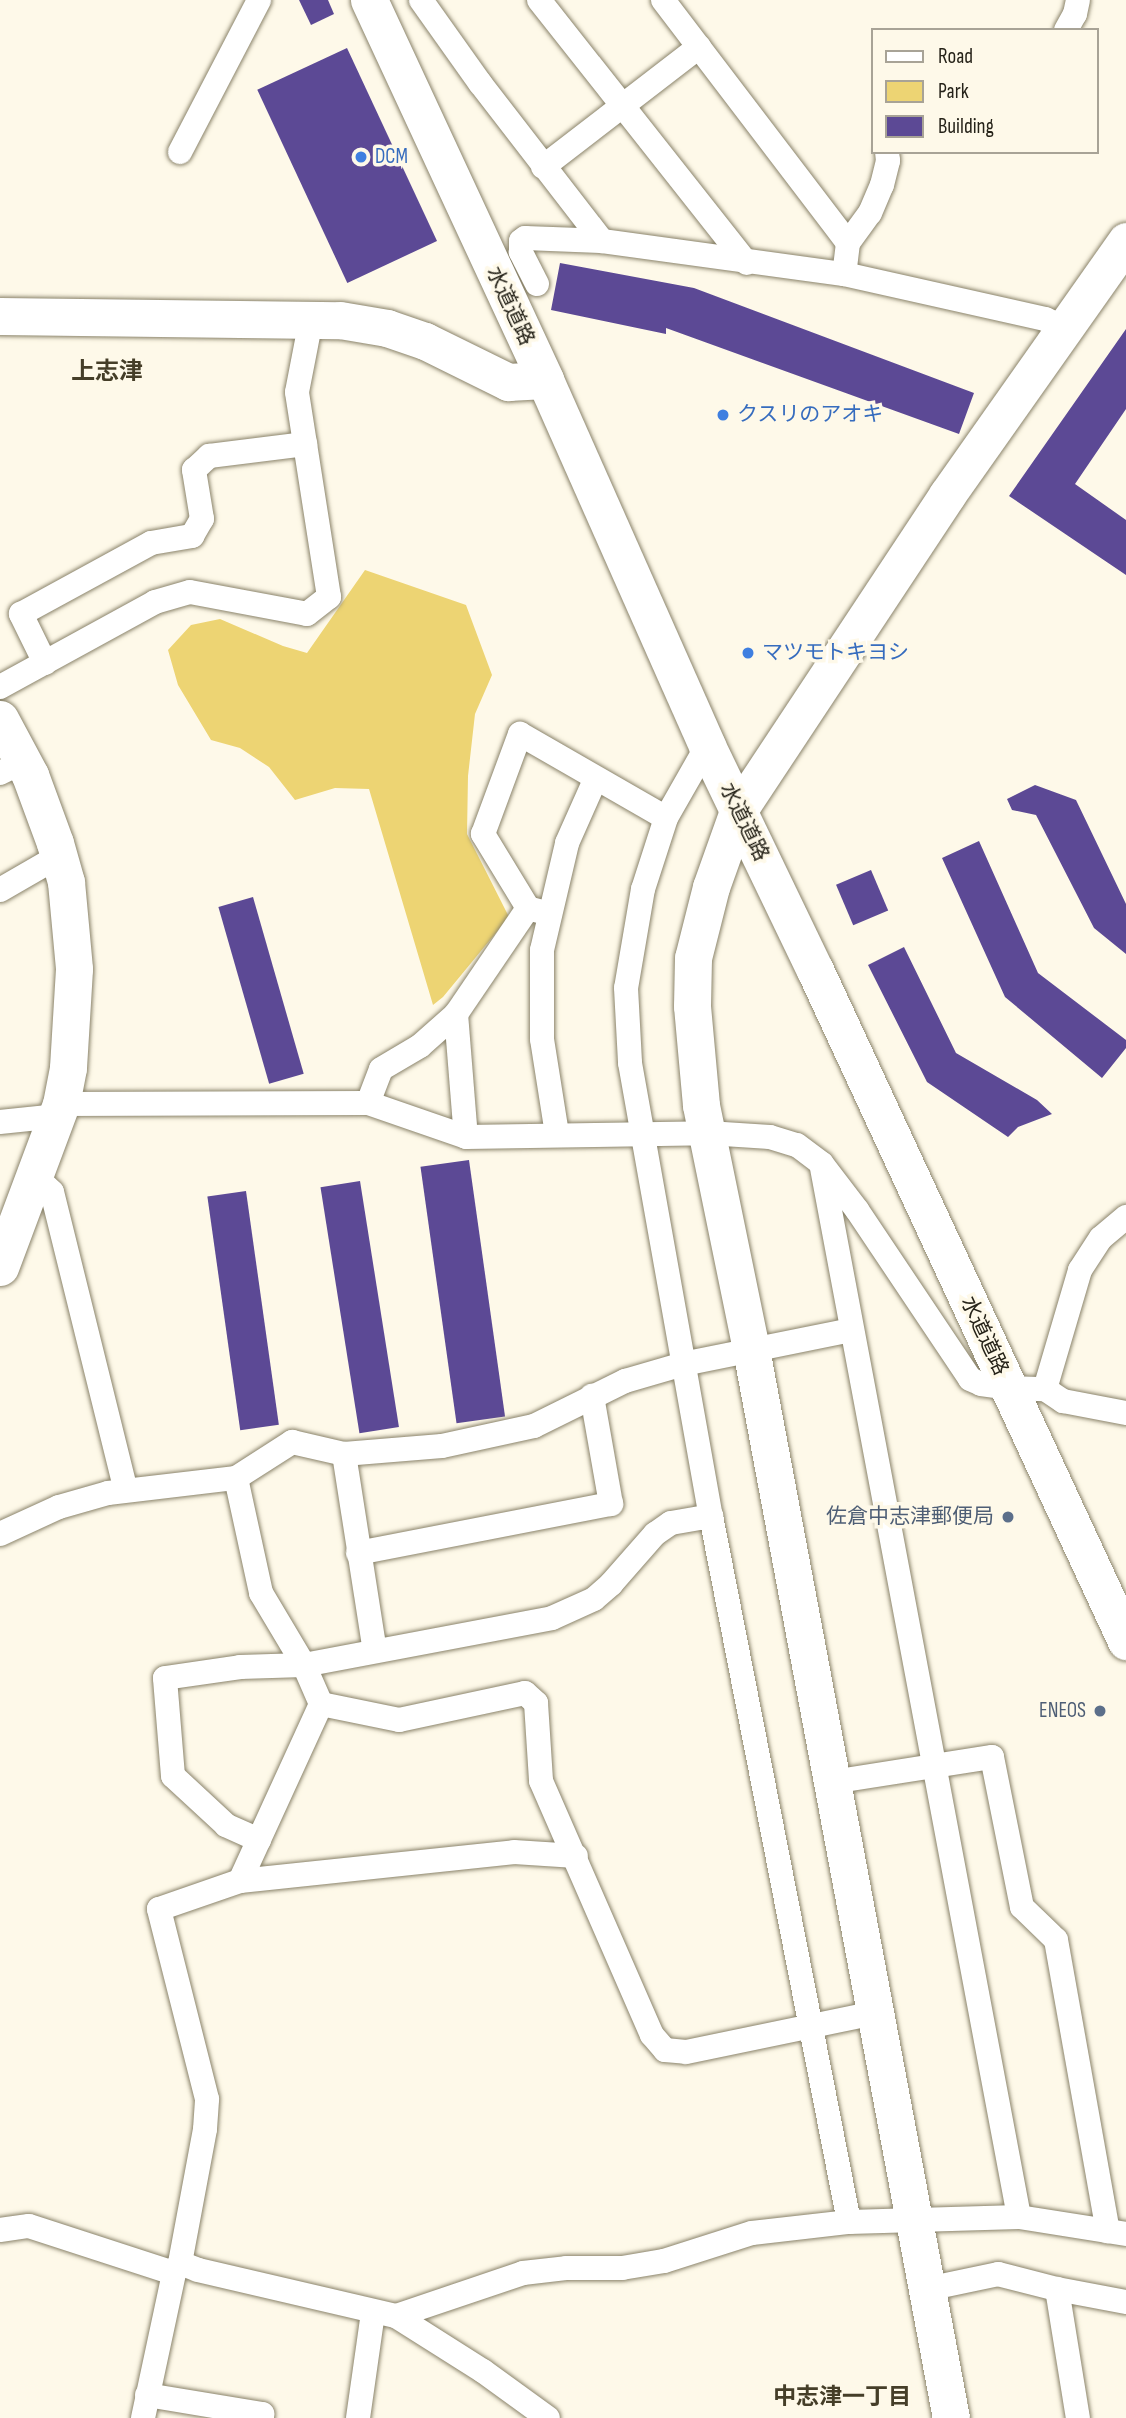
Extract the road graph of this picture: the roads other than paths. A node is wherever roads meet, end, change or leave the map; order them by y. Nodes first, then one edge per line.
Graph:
1 (260, 0) edge
2 (369, 0) edge
3 (421, 0) edge
4 (539, 0) edge
5 (663, 0) edge
6 (1078, 0) edge
7 (1067, 28) edge
8 (699, 47) junction
9 (622, 106) junction
10 (180, 152) dead end
11 (887, 154) edge
12 (543, 167) junction
13 (602, 241) junction
14 (1126, 241) edge
15 (848, 243) junction
16 (747, 264) junction
17 (844, 274) junction
18 (537, 284) dead end
19 (0, 316) edge
20 (311, 320) junction
21 (1066, 329) junction
22 (545, 380) junction
23 (305, 444) junction
24 (45, 663) junction
25 (0, 687) edge
26 (0, 719) edge
27 (707, 746) junction
28 (11, 767) edge
29 (595, 780) junction
30 (738, 811) junction
31 (666, 818) junction
32 (59, 856) junction
33 (0, 890) edge
34 (539, 911) junction
35 (456, 1014) junction
36 (368, 1103) junction
37 (59, 1110) junction
38 (0, 1122) edge
39 (708, 1133) junction
40 (557, 1134) junction
41 (642, 1135) junction
42 (466, 1137) junction
43 (822, 1164) junction
44 (35, 1176) junction
45 (1126, 1217) edge
46 (0, 1267) edge
47 (851, 1330) junction
48 (751, 1349) junction
49 (683, 1364) junction
50 (1009, 1388) junction
51 (1045, 1389) junction
52 (592, 1396) junction
53 (1126, 1413) edge
54 (344, 1454) junction
55 (236, 1478) junction
56 (127, 1490) junction
57 (711, 1516) junction
58 (0, 1534) edge
59 (358, 1553) junction
60 (1126, 1641) edge
61 (375, 1651) junction
62 (304, 1665) junction
63 (321, 1704) junction
64 (934, 1766) junction
65 (832, 1782) junction
66 (259, 1840) junction
67 (576, 1856) junction
68 (240, 1881) junction
69 (875, 2013) junction
70 (809, 2026) junction
71 (1020, 2217) junction
72 (913, 2219) junction
73 (849, 2222) junction
74 (0, 2230) edge
75 (1117, 2233) edge
76 (177, 2268) junction
77 (927, 2289) junction
78 (1057, 2289) junction
79 (1126, 2302) edge
80 (385, 2315) junction
81 (145, 2407) edge
82 (262, 2418) edge
83 (358, 2418) edge
84 (548, 2418) edge
85 (951, 2418) edge
86 (1078, 2418) edge

1 - 10 street
2 - 22 street, 水道道路
3 - 12 street
4 - 9 street
5 - 8 street
6 - 7 street
8 - 9 street
8 - 15 street
9 - 12 street
9 - 16 street
11 - 15 street
12 - 13 street
13 - 16 street
13 - 18 street
14 - 21 street
15 - 17 street
16 - 17 street
17 - 21 street
19 - 20 street
20 - 22 street
20 - 23 street
21 - 30 street
22 - 27 street, 水道道路
23 - 24 street
23 - 24 street
24 - 25 street
26 - 28 street
27 - 30 street, 水道道路
27 - 31 street
28 - 32 street
29 - 31 street
29 - 34 street
29 - 34 street
30 - 39 street
30 - 50 street, 水道道路
31 - 41 street
32 - 33 street
32 - 37 street
34 - 35 street
34 - 40 street
35 - 36 street
35 - 42 street
36 - 37 street
36 - 42 street
37 - 38 street
37 - 44 street
39 - 41 street
39 - 43 street
39 - 48 street
40 - 41 street
40 - 42 street
41 - 49 street
43 - 47 street
43 - 50 street
44 - 46 street
44 - 56 street
45 - 51 street
47 - 48 street
47 - 64 street
48 - 49 street
48 - 65 street
49 - 52 street
49 - 57 street
50 - 51 street
50 - 60 street, 水道道路
51 - 53 street
52 - 54 street
52 - 59 street
54 - 55 street
54 - 59 street
55 - 56 street
55 - 62 street
56 - 58 street
57 - 61 street
57 - 70 street
59 - 61 street
61 - 62 street
62 - 63 street
62 - 66 street
63 - 66 street
63 - 67 street
64 - 65 street
64 - 71 street
64 - 75 street
65 - 69 street
66 - 68 street
67 - 68 street
67 - 70 street
68 - 76 street
69 - 70 street
69 - 72 street
70 - 73 street
71 - 72 street
71 - 75 street
72 - 73 street
72 - 77 street
73 - 80 street
74 - 76 street
76 - 80 street
76 - 81 street
77 - 78 street
77 - 85 street
78 - 79 street
78 - 86 street
80 - 83 street
80 - 84 street
81 - 82 street

